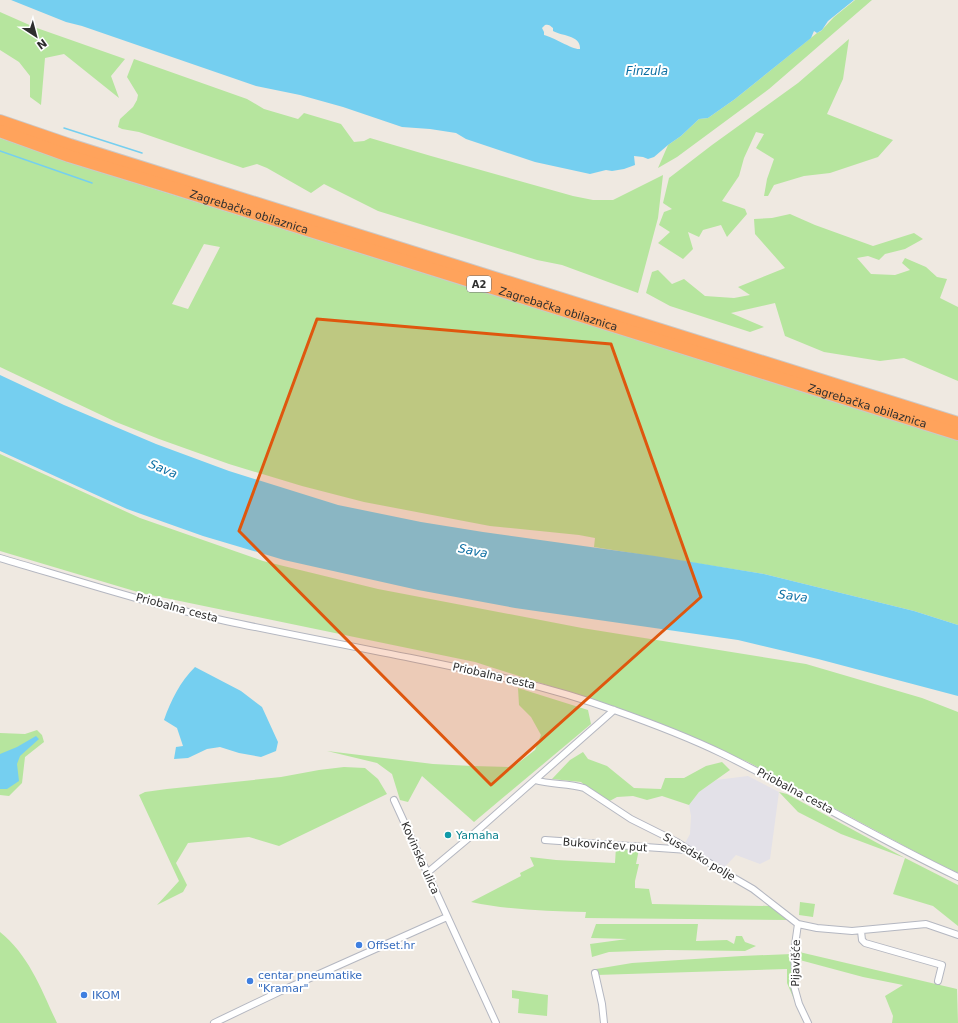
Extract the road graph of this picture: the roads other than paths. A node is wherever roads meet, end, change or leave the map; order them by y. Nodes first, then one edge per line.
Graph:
1 (0, 121) edge
2 (0, 131) edge
3 (958, 424) edge
4 (958, 434) edge
5 (0, 558) edge
6 (614, 710) junction
7 (535, 780) junction
8 (394, 800) dead end
9 (545, 840) dead end
10 (690, 850) junction
11 (427, 873) junction
12 (958, 877) edge
13 (447, 916) junction
14 (798, 924) junction
15 (861, 931) junction
16 (958, 935) edge
17 (595, 973) dead end
18 (938, 981) dead end
19 (214, 1023) edge
20 (496, 1023) edge
21 (604, 1023) edge
22 (808, 1023) edge

1 - 3 highway, Zagrebačka obilaznica / A2
2 - 4 highway, Zagrebačka obilaznica / A2
5 - 6 street, Priobalna cesta
6 - 7 street
6 - 12 street, Priobalna cesta
7 - 10 street, Susedsko polje
7 - 11 street
8 - 11 street, Kovinska ulica
9 - 10 street, Bukovinčev put
10 - 14 street, Susedsko polje
11 - 13 street, Kovinska ulica
13 - 19 street
13 - 20 street, Kovinska ulica
14 - 15 street, Susedsko polje
14 - 22 street, Pijavišće
15 - 16 street, Susedsko polje
15 - 18 street
17 - 21 street

